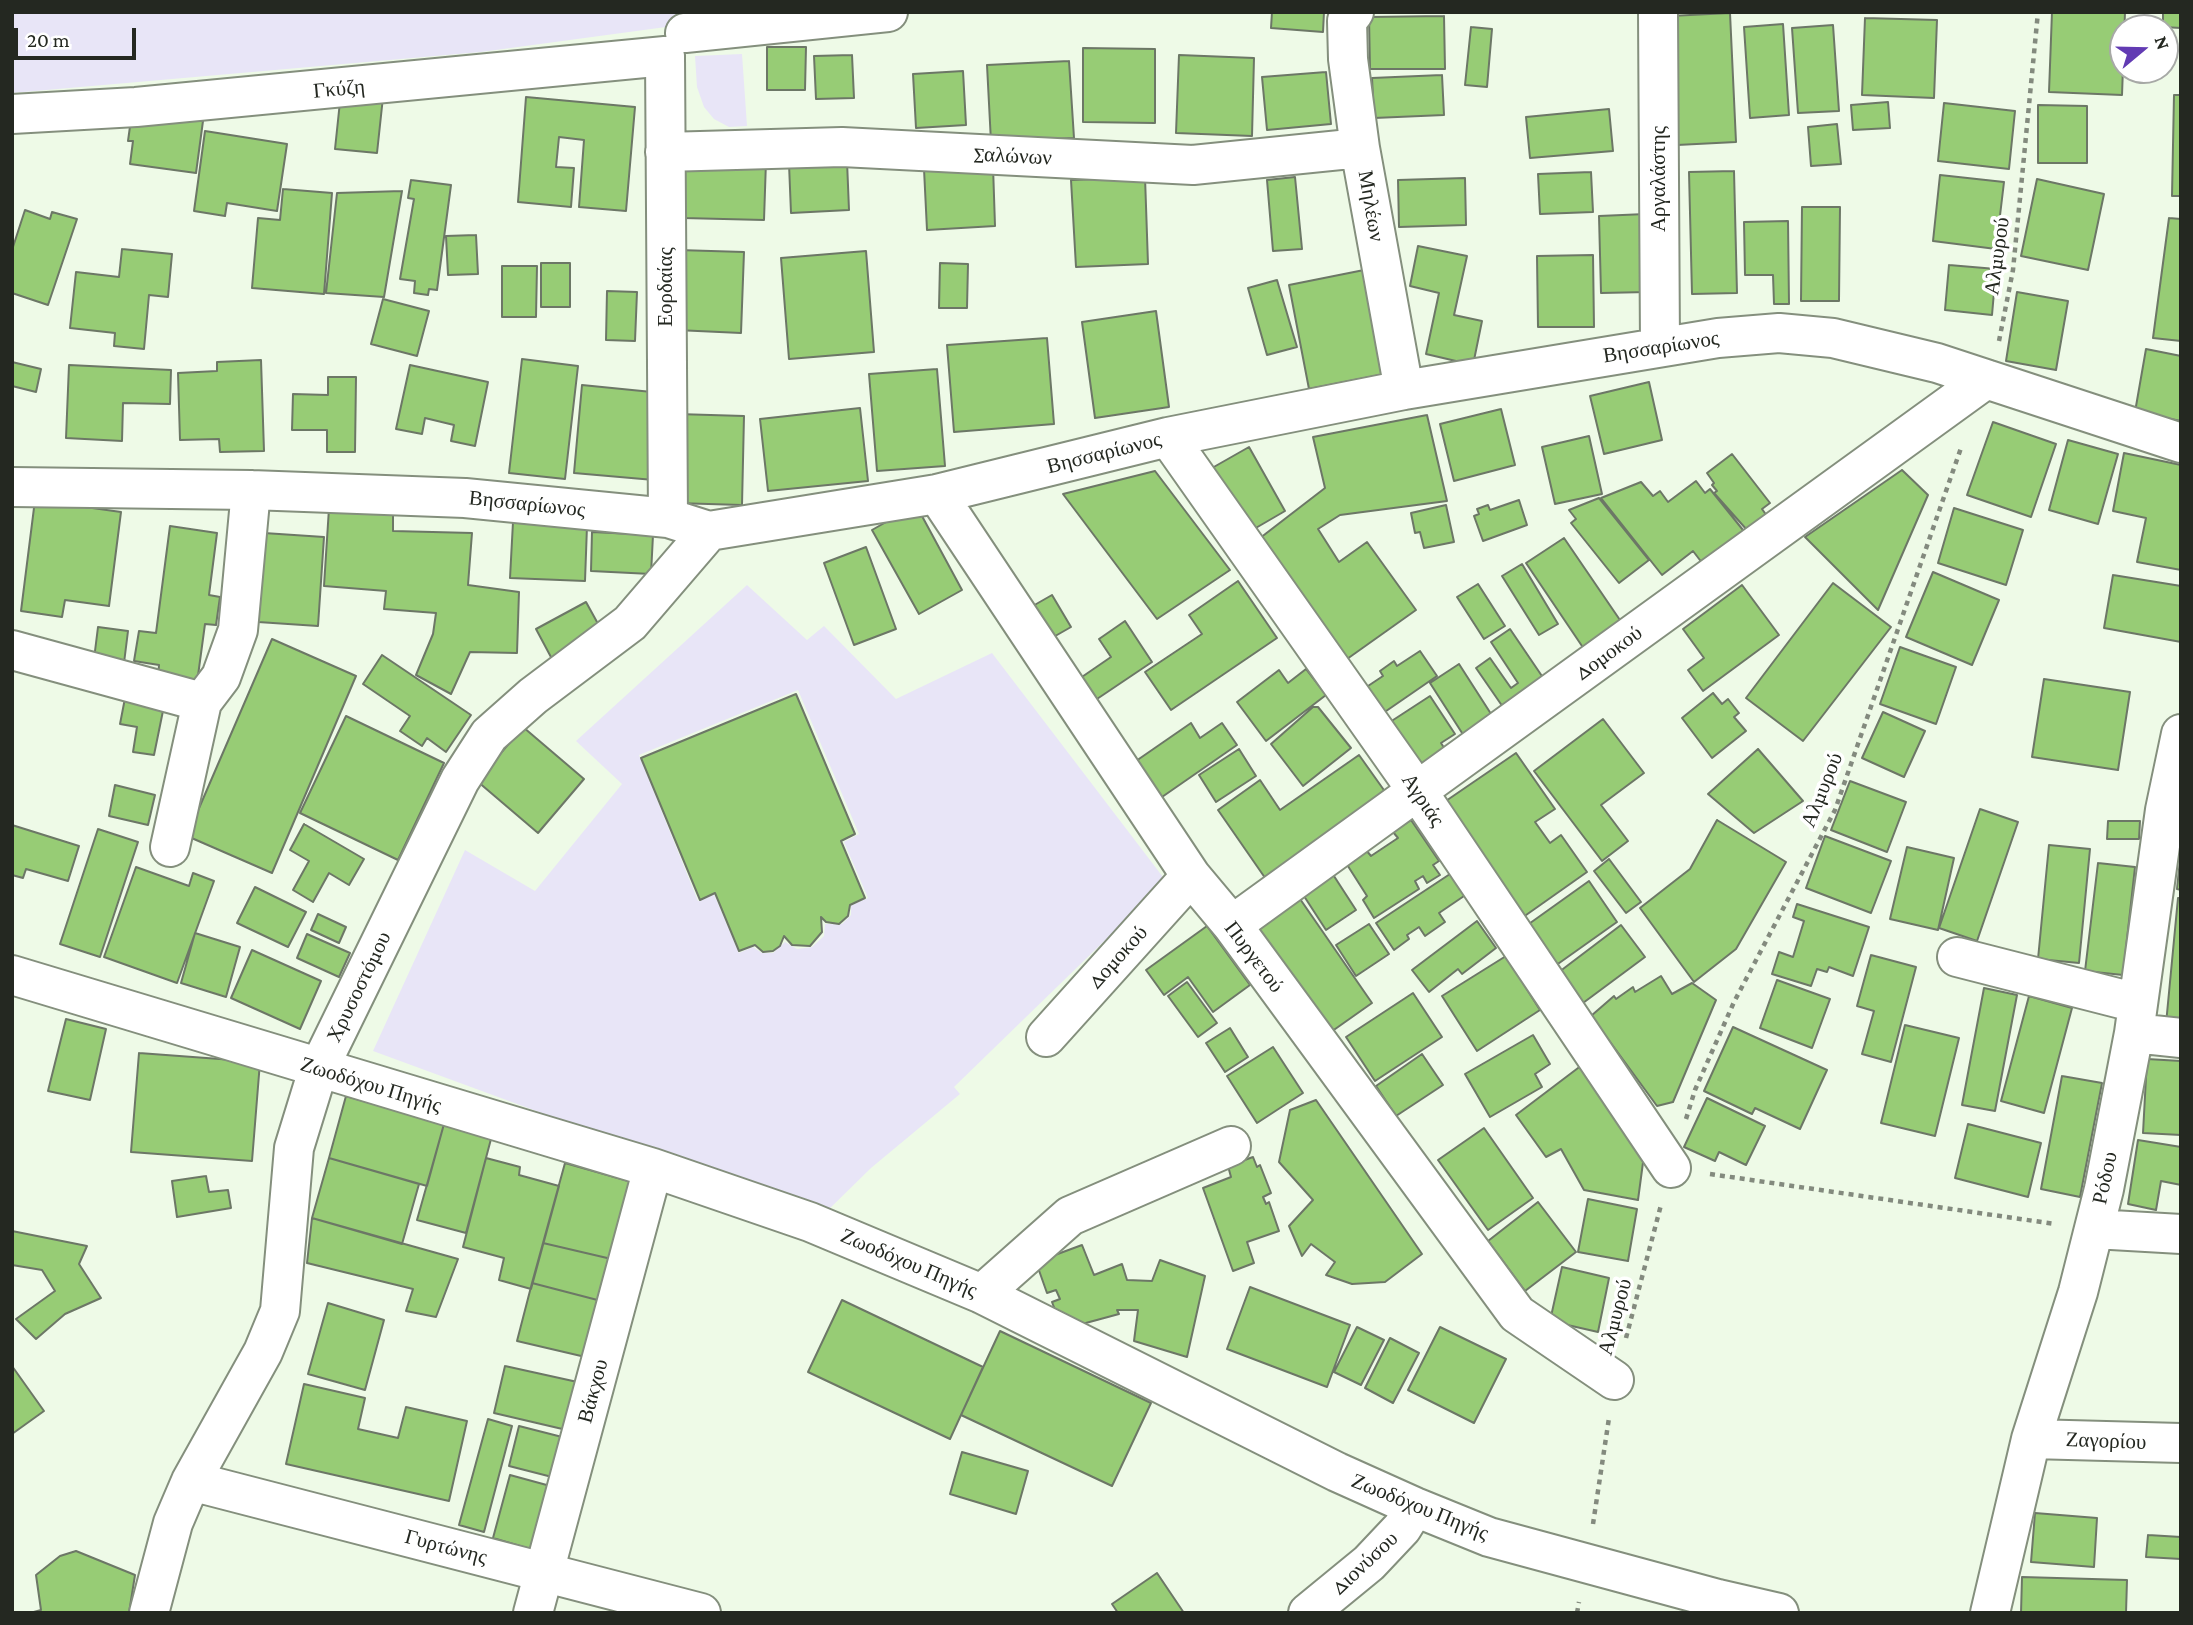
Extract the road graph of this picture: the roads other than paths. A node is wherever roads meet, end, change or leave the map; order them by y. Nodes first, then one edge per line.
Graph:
1 (888, 12) edge
2 (1658, 12) edge
3 (1351, 17) edge
4 (675, 44) junction
5 (12, 114) edge
6 (1360, 148) junction
7 (665, 152) junction
8 (1660, 346) junction
9 (1986, 379) junction
10 (1404, 390) junction
11 (1168, 437) junction
12 (2181, 443) edge
13 (251, 490) junction
14 (18, 494) edge
15 (937, 494) junction
16 (668, 519) junction
17 (709, 531) junction
18 (12, 650) edge
19 (202, 702) junction
20 (2181, 734) edge
21 (1418, 792) junction
22 (2173, 811) edge
23 (170, 847) dead end
24 (1191, 876) junction
25 (1232, 925) junction
26 (1957, 957) dead end
27 (12, 975) edge
28 (2136, 1018) junction
29 (1046, 1037) dead end
30 (2181, 1038) edge
31 (318, 1070) junction
32 (1231, 1146) dead end
33 (653, 1168) junction
34 (1671, 1168) road end
35 (2094, 1229) junction
36 (2181, 1234) edge
37 (982, 1294) junction
38 (1614, 1380) road end
39 (2031, 1438) junction
40 (2181, 1443) edge
41 (191, 1481) junction
42 (1415, 1507) junction
43 (543, 1572) junction
44 (149, 1613) edge
45 (533, 1613) edge
46 (701, 1613) edge
47 (1308, 1613) edge
48 (1779, 1613) edge
49 (1990, 1613) edge

1 - 4 street, Γκύζη
2 - 8 street, Αργαλάστης
3 - 6 street, Μηλέων
4 - 5 street, Γκύζη
4 - 7 street, Εορδαίας
6 - 7 street, Σαλώνων
6 - 10 street, Μηλέων
7 - 16 street, Εορδαίας
8 - 9 street, Βησσαρίωνος
8 - 10 street, Βησσαρίωνος
9 - 12 street, Βησσαρίωνος
9 - 21 street, Δομοκού
10 - 11 street, Βησσαρίωνος
11 - 15 street, Βησσαρίωνος
11 - 21 street, Αγριάς
13 - 14 street, Βησσαρίωνος
13 - 16 street, Βησσαρίωνος
13 - 19 street
15 - 17 street, Βησσαρίωνος
15 - 24 street, Πυργετού
16 - 17 street, Βησσαρίωνος
17 - 31 street, Χρυσοστόμου
18 - 19 street
19 - 23 street
20 - 22 street, Ρόδου
21 - 25 street, Δομοκού
21 - 34 street, Αγριάς
22 - 28 street, Ρόδου
24 - 25 street, Πυργετού
24 - 29 street, Δομοκού
25 - 38 street, Πυργετού
26 - 28 street
27 - 31 street, Ζωοδόχου Πηγής
28 - 30 street
28 - 35 street, Ρόδου
31 - 33 street, Ζωοδόχου Πηγής
31 - 41 street, Χρυσοστόμου
32 - 37 street
33 - 37 street, Ζωοδόχου Πηγής
33 - 43 street, Βάκχου
35 - 36 street
35 - 39 street, Ρόδου
37 - 42 street, Ζωοδόχου Πηγής
39 - 40 street, Ζαγορίου
39 - 49 street, Ρόδου
41 - 43 street, Γυρτώνης
41 - 44 street, Χρυσοστόμου
42 - 47 street, Διονύσου
42 - 48 street, Ζωοδόχου Πηγής
43 - 45 street, Βάκχου
43 - 46 street, Γυρτώνης

